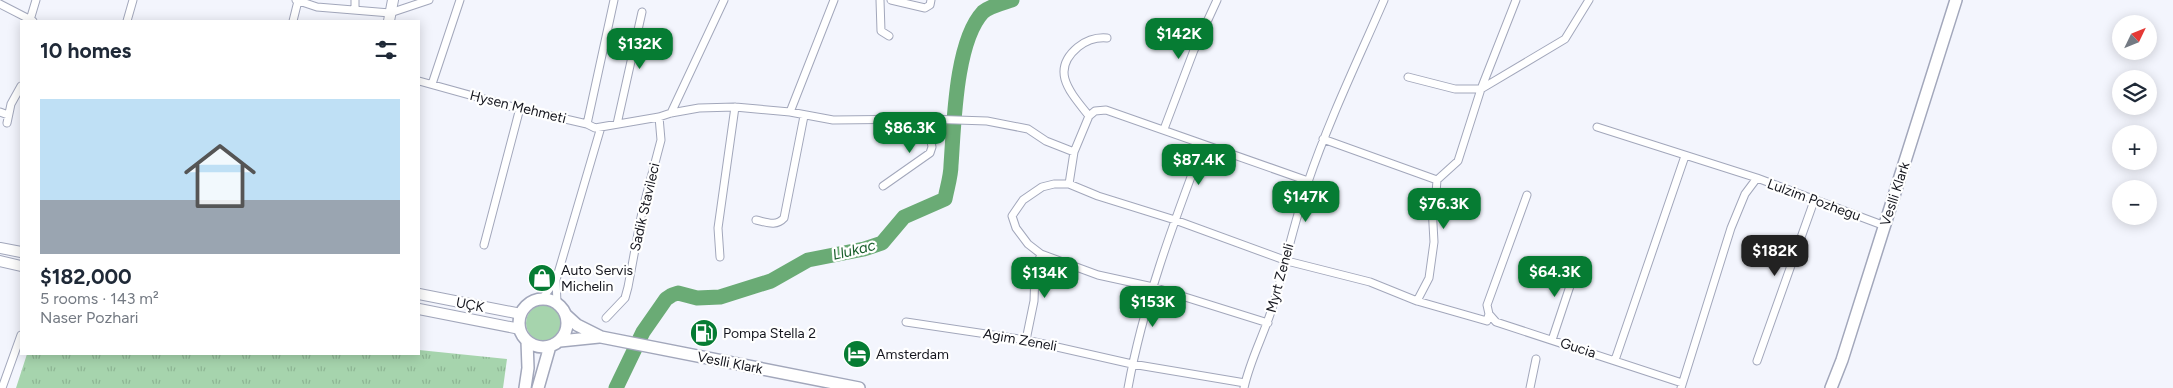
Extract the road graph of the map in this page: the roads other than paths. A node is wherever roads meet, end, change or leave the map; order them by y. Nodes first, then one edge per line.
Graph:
1 (36, 0) edge
2 (133, 0) edge
3 (356, 0) edge
4 (393, 0) edge
5 (429, 0) edge
6 (460, 0) edge
7 (614, 0) edge
8 (724, 0) edge
9 (834, 0) edge
10 (880, 0) edge
11 (891, 0) edge
12 (932, 0) edge
13 (1217, 0) edge
14 (1384, 0) edge
15 (1516, 0) edge
16 (1589, 0) edge
17 (1956, 0) edge
18 (297, 1) edge
19 (0, 4) edge
20 (355, 10) junction
21 (642, 12) dead end
22 (390, 17) edge
23 (30, 20) edge
24 (32, 20) edge
25 (128, 20) edge
26 (293, 20) edge
27 (889, 36) dead end
28 (1107, 38) dead end
29 (1408, 77) dead end
30 (420, 81) edge
31 (432, 84) junction
32 (20, 88) edge
33 (1481, 89) junction
34 (735, 107) junction
35 (520, 108) junction
36 (0, 112) edge
37 (671, 112) junction
38 (790, 112) junction
39 (804, 116) junction
40 (1089, 116) junction
41 (659, 117) junction
42 (927, 119) junction
43 (587, 124) junction
44 (617, 124) junction
45 (601, 127) junction
46 (1597, 127) dead end
47 (1164, 130) junction
48 (1323, 139) junction
49 (1203, 145) junction
50 (1074, 152) junction
51 (1685, 156) junction
52 (1757, 178) junction
53 (1437, 180) junction
54 (1308, 181) junction
55 (1069, 184) junction
56 (883, 186) dead end
57 (1527, 194) dead end
58 (1814, 200) junction
59 (756, 220) dead end
60 (1175, 220) junction
61 (1885, 226) junction
62 (484, 245) dead end
63 (0, 248) edge
64 (20, 252) edge
65 (1041, 254) junction
66 (720, 257) dead end
67 (0, 261) edge
68 (1287, 261) junction
69 (1578, 262) dead end
70 (20, 266) edge
71 (556, 280) junction
72 (1153, 287) junction
73 (420, 294) edge
74 (542, 299) junction
75 (1417, 301) junction
76 (557, 303) junction
77 (420, 309) edge
78 (520, 314) junction
79 (1489, 314) junction
80 (566, 316) junction
81 (606, 318) dead end
82 (906, 322) dead end
83 (1268, 323) junction
84 (520, 329) junction
85 (600, 337) junction
86 (20, 338) edge
87 (1026, 340) junction
88 (1552, 340) junction
89 (526, 341) junction
90 (555, 344) junction
91 (1536, 359) dead end
92 (1615, 360) junction
93 (1757, 361) dead end
94 (1132, 364) junction
95 (1245, 386) edge
96 (1682, 386) edge
97 (2, 388) edge
98 (524, 388) edge
99 (538, 388) edge
100 (859, 388) edge
101 (1128, 388) edge
102 (1530, 388) edge
103 (1831, 388) edge

1 - 24 street
2 - 25 street
3 - 20 street
4 - 22 street
5 - 22 street
6 - 31 street
7 - 43 street
8 - 37 street
9 - 38 street
10 - 27 street
11 - 12 street
13 - 47 street
14 - 48 street, Myrt Zeneli
15 - 33 street
16 - 33 street
17 - 61 main road, Veslli Klark
18 - 20 street
18 - 26 street
19 - 23 street
20 - 22 street
21 - 44 street
28 - 40 street
29 - 33 street
30 - 31 street, Hysen Mehmeti
31 - 35 street, Hysen Mehmeti
32 - 36 street
33 - 53 street
34 - 37 street, Hysen Mehmeti
34 - 38 street, Hysen Mehmeti
34 - 66 street
35 - 43 street, Hysen Mehmeti
35 - 62 street
37 - 41 street, Hysen Mehmeti
38 - 39 street, Hysen Mehmeti
39 - 42 street, Hysen Mehmeti
39 - 59 street
40 - 47 street
40 - 50 street
41 - 44 street, Hysen Mehmeti
41 - 81 street, Sadik Stavileci
42 - 50 street, Hysen Mehmeti
42 - 56 street
43 - 45 street, Hysen Mehmeti
44 - 45 street, Hysen Mehmeti
45 - 71 street
46 - 51 street
47 - 49 street
48 - 53 street
48 - 54 street, Myrt Zeneli
49 - 54 street
49 - 60 street
50 - 55 street
51 - 52 street
51 - 92 street
52 - 58 street, Lulzim Pozhegu
52 - 96 street, Lulzim Pozhegu
53 - 75 street
54 - 68 street, Myrt Zeneli
55 - 60 street
55 - 65 street
57 - 79 street
58 - 61 street, Lulzim Pozhegu
58 - 93 street
60 - 68 street
60 - 72 street
61 - 103 main road, Veslli Klark
63 - 64 street
65 - 72 street
65 - 87 street
67 - 70 street
68 - 75 street
68 - 83 street, Myrt Zeneli
69 - 88 street
71 - 74 street
71 - 76 street
72 - 83 street
72 - 94 street
73 - 78 street, UÇK
74 - 76 main road
74 - 78 main road
75 - 79 street
76 - 80 main road
77 - 84 street, UÇK
78 - 84 main road
79 - 88 street, Gucia
80 - 85 main road, Veslli Klark
80 - 90 main road
82 - 87 street, Agim Zeneli
83 - 95 street, Myrt Zeneli
84 - 89 main road
85 - 90 main road, Veslli Klark
85 - 100 main road, Veslli Klark
86 - 97 street
87 - 94 street, Agim Zeneli
88 - 92 street, Gucia
89 - 90 main road
89 - 98 main road
90 - 99 main road
91 - 102 street
92 - 96 street, Gucia
94 - 95 street, Agim Zeneli
94 - 101 street

